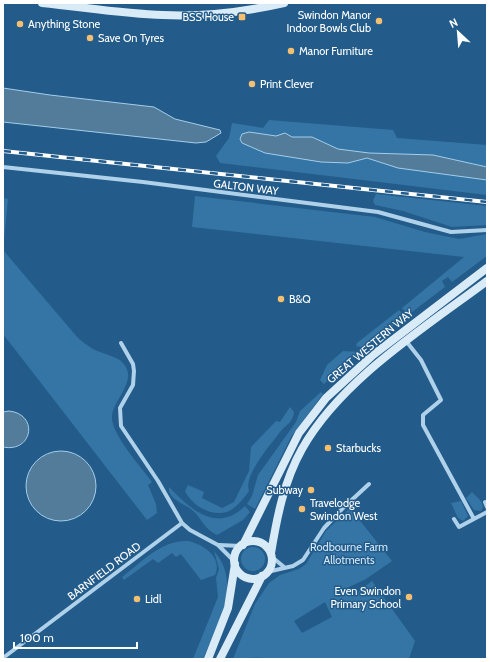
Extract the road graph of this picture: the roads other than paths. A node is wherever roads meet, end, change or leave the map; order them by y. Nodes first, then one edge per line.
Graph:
1 (42, 3) edge
2 (284, 3) edge
3 (3, 167) edge
4 (486, 230) edge
5 (487, 268) edge
6 (487, 281) edge
7 (406, 341) junction
8 (121, 343) dead end
9 (370, 484) dead end
10 (354, 489) dead end
11 (358, 494) junction
12 (485, 502) dead end
13 (487, 507) edge
14 (487, 512) edge
15 (474, 518) junction
16 (454, 519) dead end
17 (182, 523) junction
18 (218, 545) junction
19 (242, 545) junction
20 (271, 555) junction
21 (235, 563) junction
22 (284, 567) junction
23 (265, 574) junction
24 (3, 658) edge
25 (208, 659) edge
26 (220, 659) edge

1 - 2 main road
3 - 4 street, GALTON WAY
5 - 19 main road, GREAT WESTERN WAY
6 - 7 main road, GREAT WESTERN WAY
7 - 15 street
7 - 20 main road, GREAT WESTERN WAY
8 - 17 street
9 - 11 street
10 - 11 street
11 - 22 street
12 - 13 street
14 - 15 street
15 - 16 street
17 - 18 street
17 - 24 street, BARNFIELD ROAD
18 - 19 street
18 - 21 street
19 - 20 main road
19 - 21 main road
20 - 22 street
20 - 23 main road
21 - 23 main road
21 - 25 main road
22 - 23 street
23 - 26 main road

